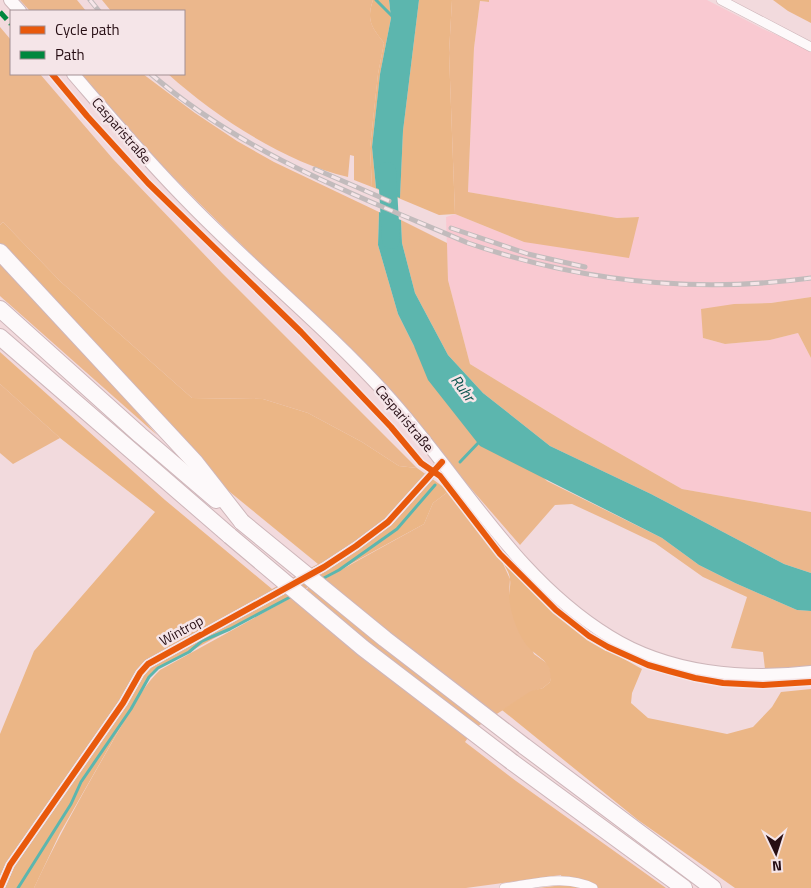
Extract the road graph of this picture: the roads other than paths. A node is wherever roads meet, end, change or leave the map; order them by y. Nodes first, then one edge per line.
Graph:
1 (10, 0) edge
2 (721, 0) edge
3 (19, 10) edge
4 (811, 47) edge
5 (74, 75) edge
6 (0, 252) edge
7 (0, 309) edge
8 (0, 338) edge
9 (442, 462) junction
10 (242, 522) junction
11 (811, 672) edge
12 (0, 888) edge
13 (504, 888) edge
14 (593, 888) edge
15 (684, 888) edge
16 (713, 888) edge

1 - 3 main road
2 - 4 street
5 - 9 main road, Casparistraße
6 - 10 highway
7 - 10 highway
8 - 15 highway, bridge
9 - 11 main road, Casparistraße
9 - 12 street, Wintrop
10 - 16 highway, bridge
13 - 14 street

